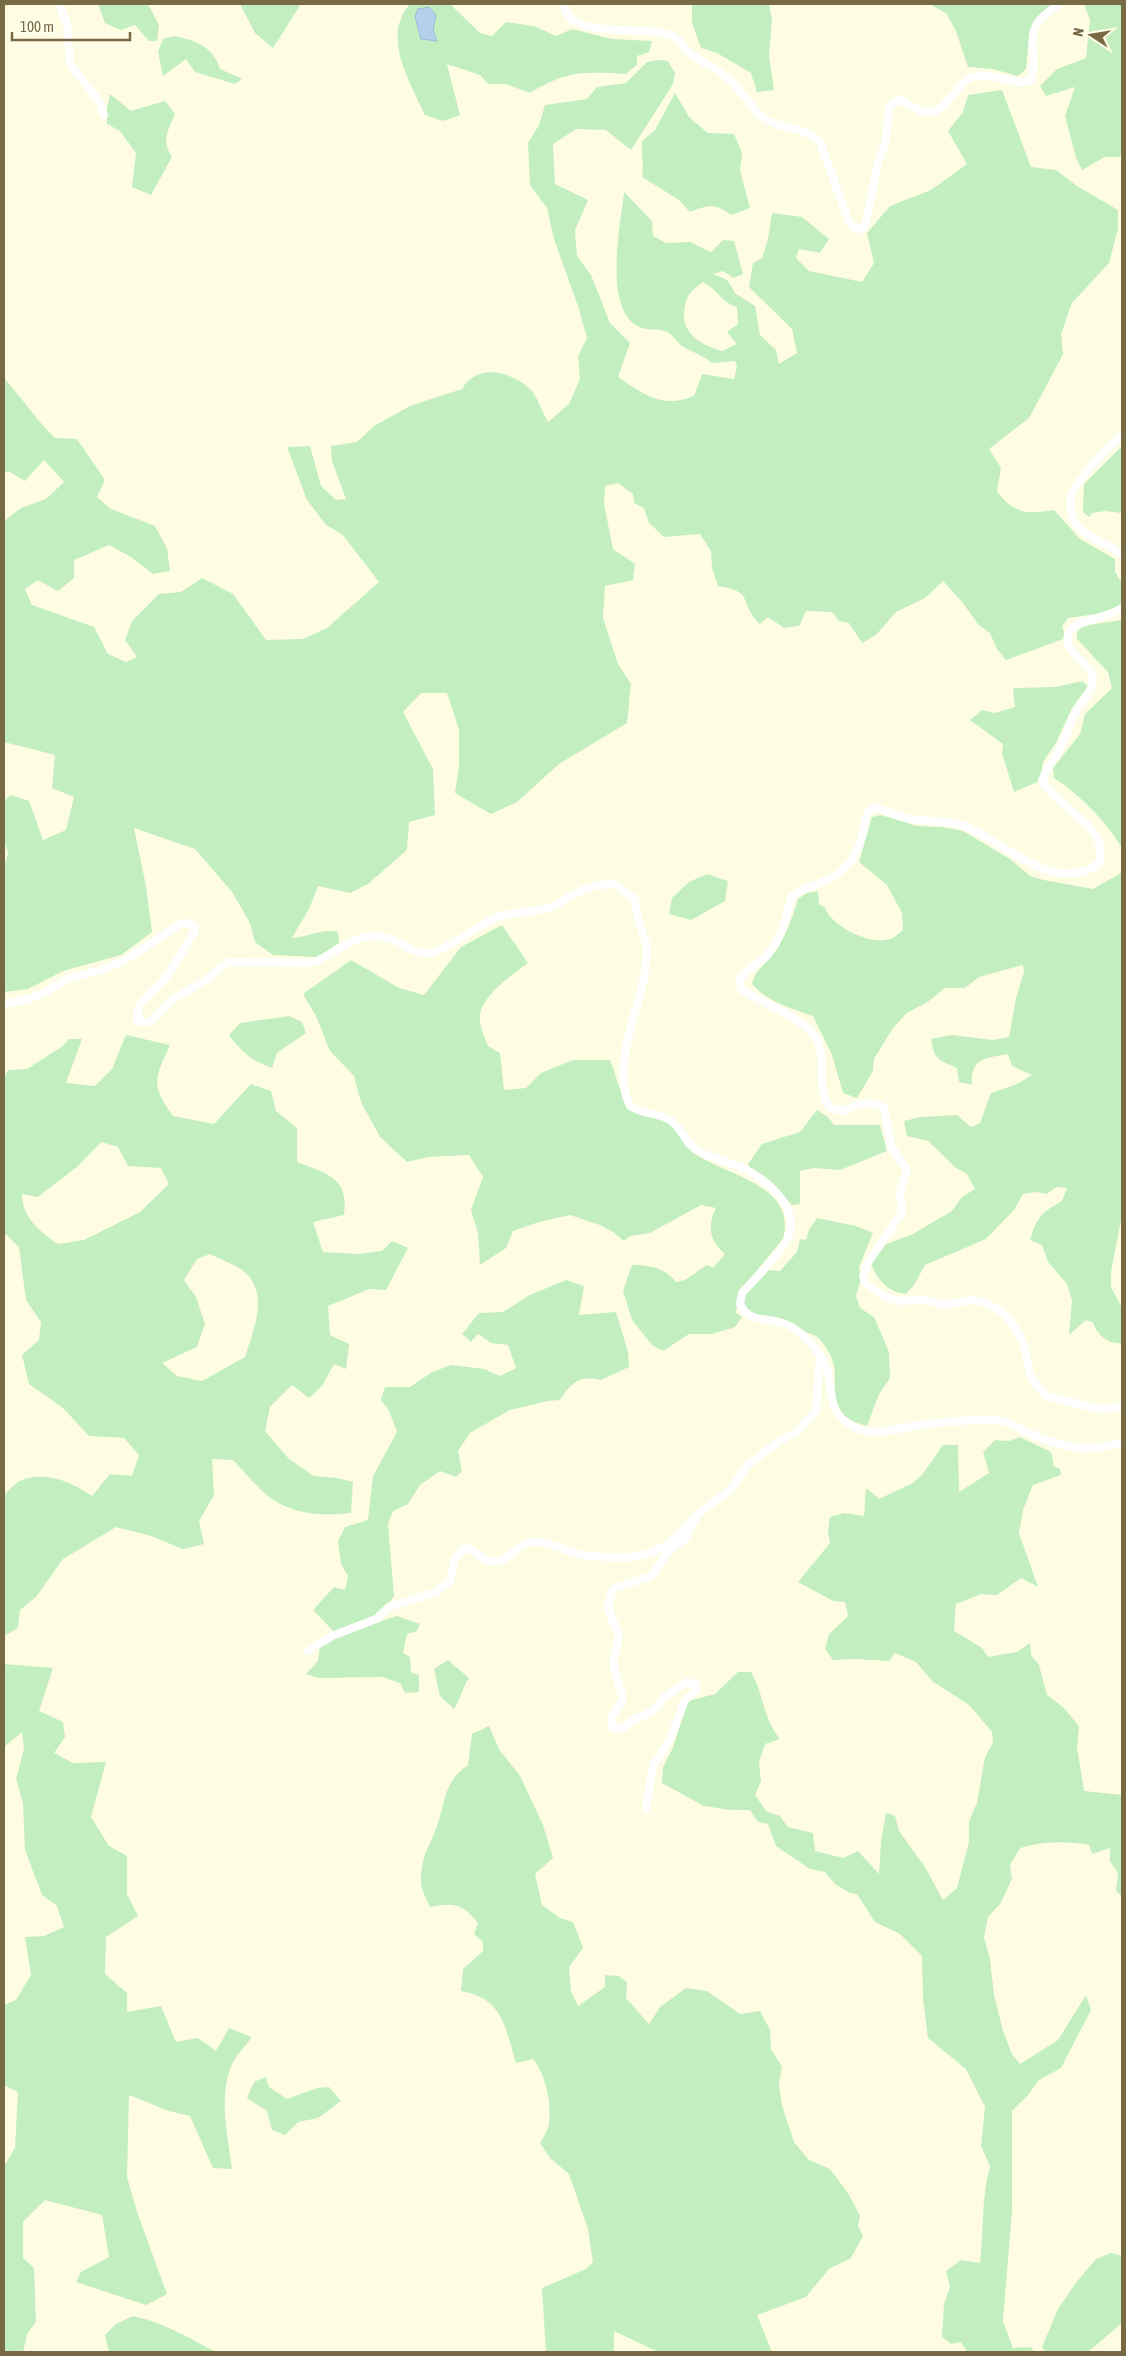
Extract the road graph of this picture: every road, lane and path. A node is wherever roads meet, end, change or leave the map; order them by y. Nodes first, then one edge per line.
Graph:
1 (59, 4) edge
2 (564, 4) edge
3 (1059, 4) edge
4 (104, 116) dead end
5 (1122, 435) edge
6 (1122, 555) edge
7 (1122, 608) edge
8 (4, 1004) edge
9 (820, 1355) junction
10 (1122, 1407) edge
11 (1122, 1443) edge
12 (697, 1515) junction
13 (307, 1650) dead end
14 (646, 1810) dead end

1 - 4 street
2 - 3 street
5 - 6 street
7 - 10 street
8 - 9 street
9 - 11 street
9 - 12 street
12 - 13 street
12 - 14 street

